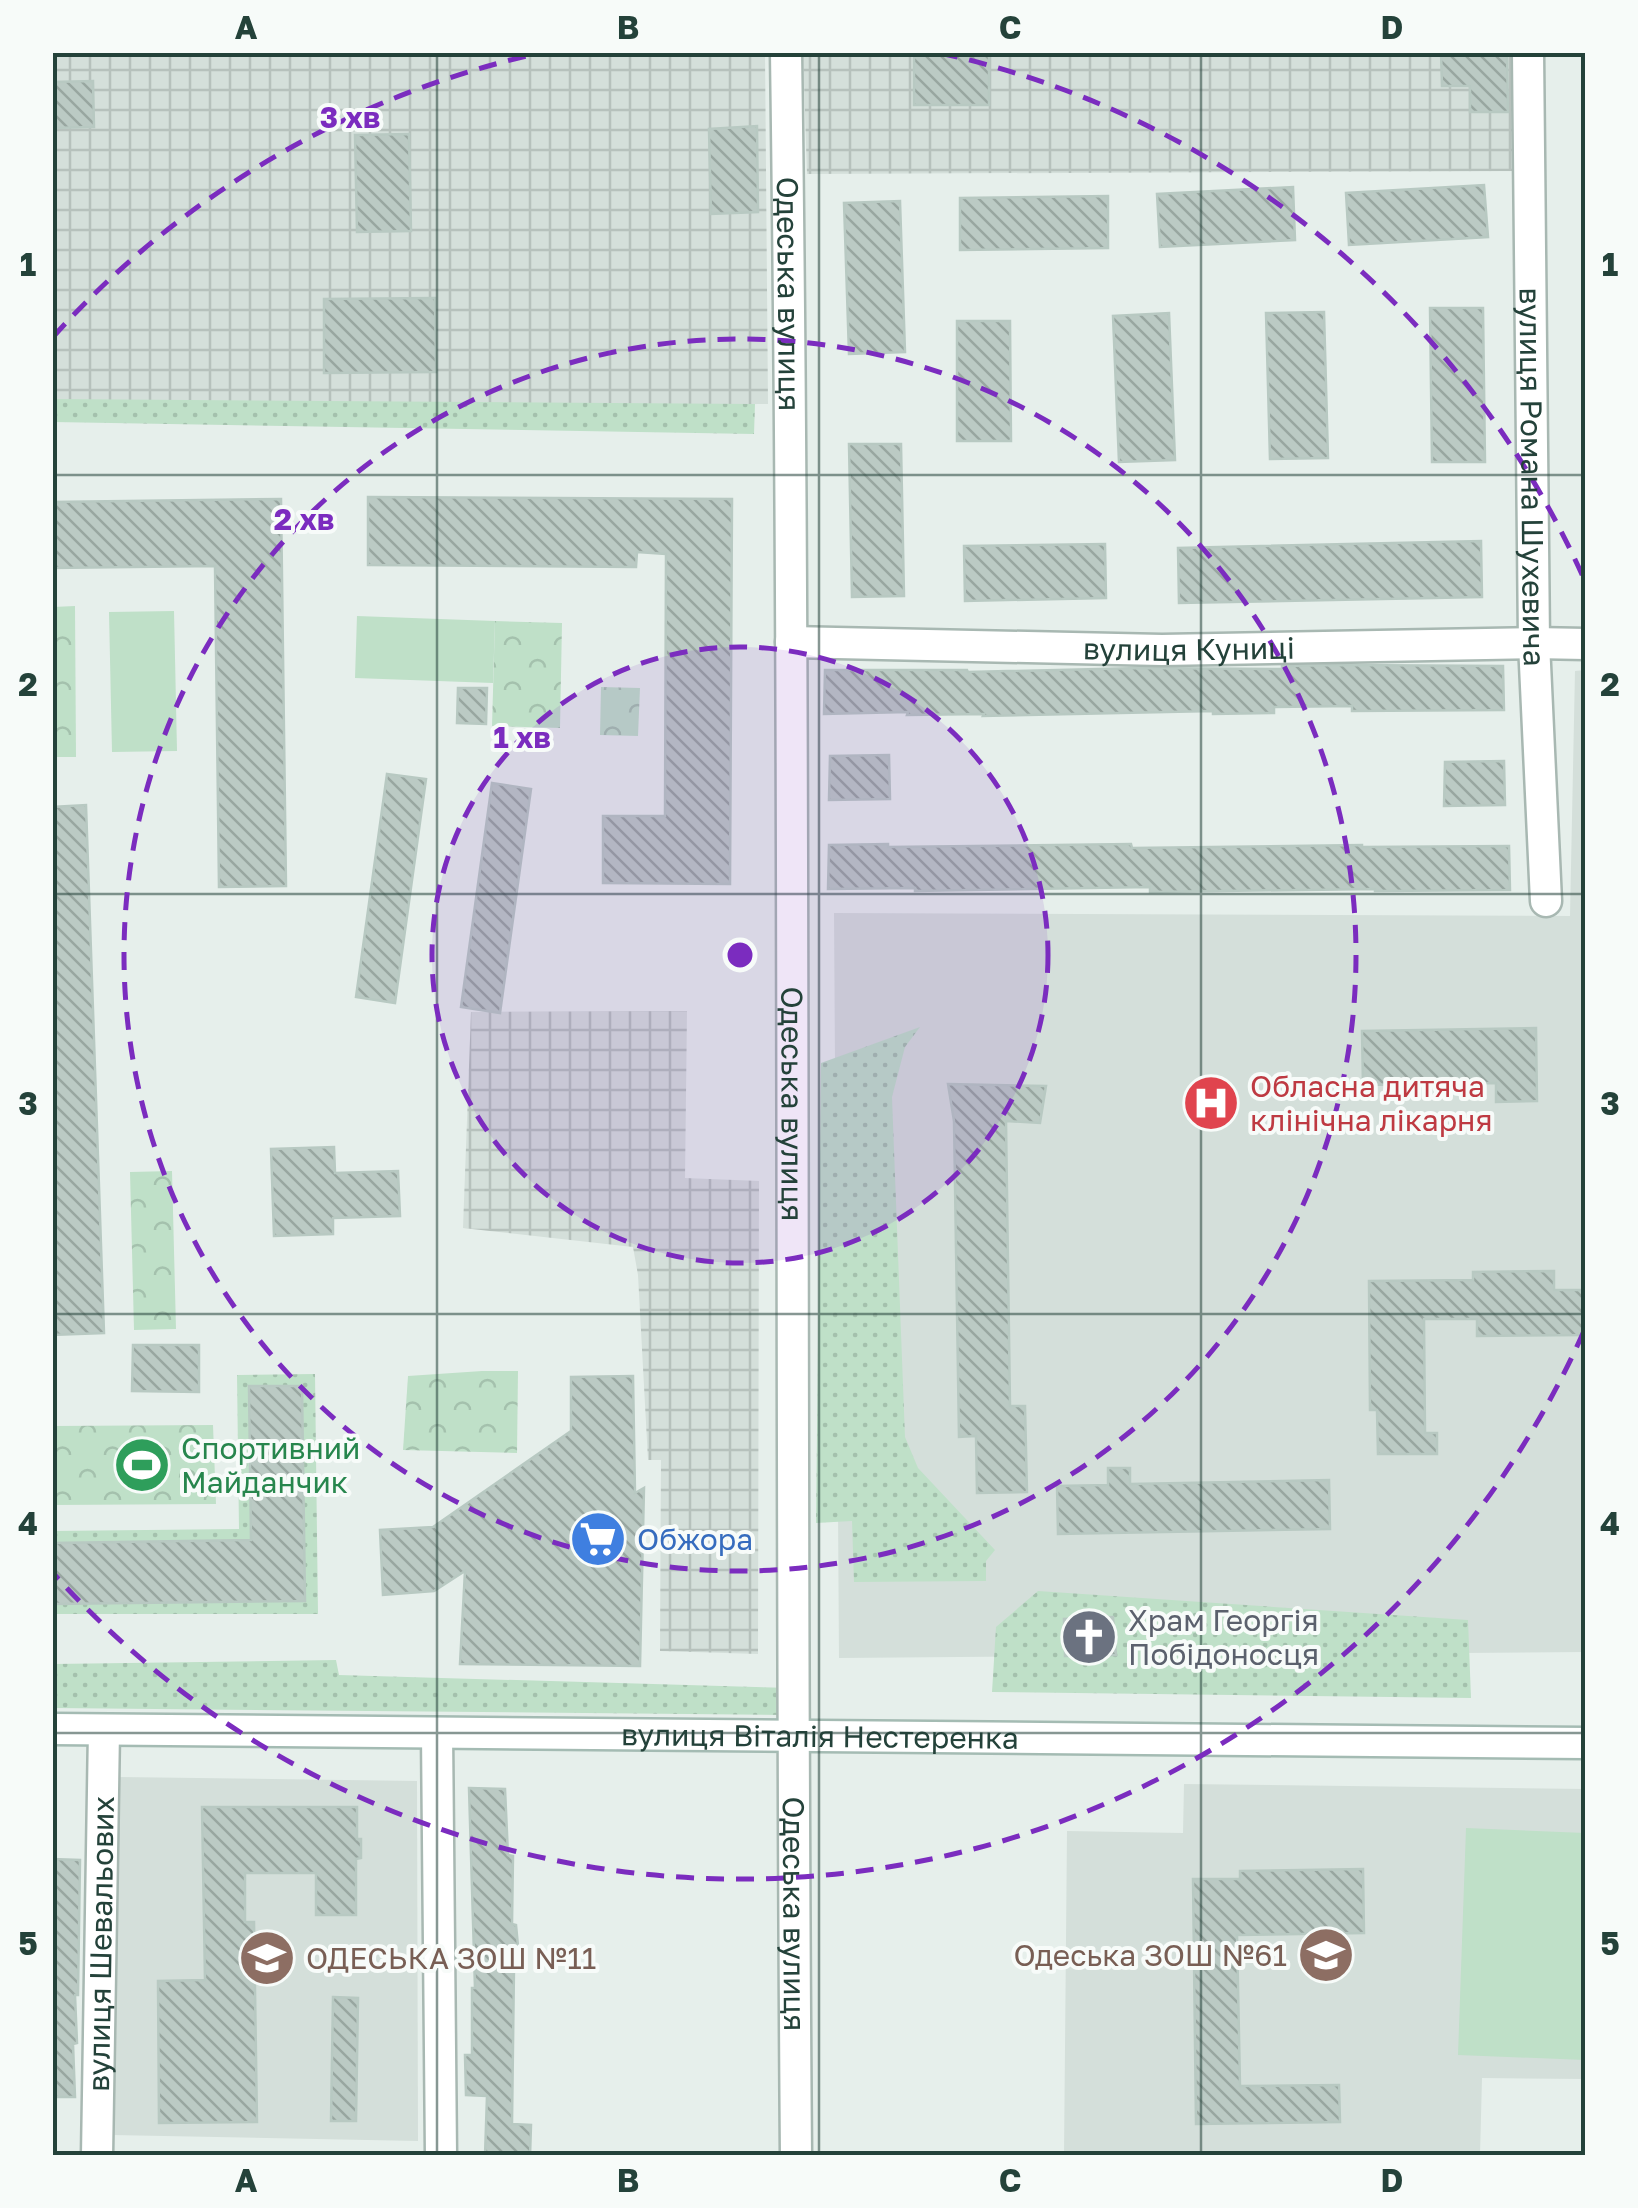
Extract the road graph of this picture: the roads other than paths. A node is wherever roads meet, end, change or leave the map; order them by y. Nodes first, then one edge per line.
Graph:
1 (786, 52) edge
2 (1528, 52) edge
3 (791, 642) junction
4 (1534, 642) junction
5 (1586, 644) edge
6 (1546, 901) dead end
7 (52, 1729) edge
8 (104, 1730) junction
9 (437, 1733) junction
10 (792, 1736) junction
11 (1586, 1744) edge
12 (97, 2156) edge
13 (441, 2156) edge
14 (796, 2156) edge

1 - 3 street, Одеська вулиця
2 - 4 street, вулиця Романа Шухевича
3 - 4 street, вулиця Куниці
3 - 10 street, Одеська вулиця
4 - 5 street, вулиця Куниці
4 - 6 street, вулиця Романа Шухевича
7 - 8 street, вулиця Віталія Нестеренка
8 - 9 street, вулиця Віталія Нестеренка
8 - 12 street, вулиця Шевальових
9 - 10 street, вулиця Віталія Нестеренка
9 - 13 street
10 - 11 street, вулиця Віталія Нестеренка
10 - 14 street, Одеська вулиця

